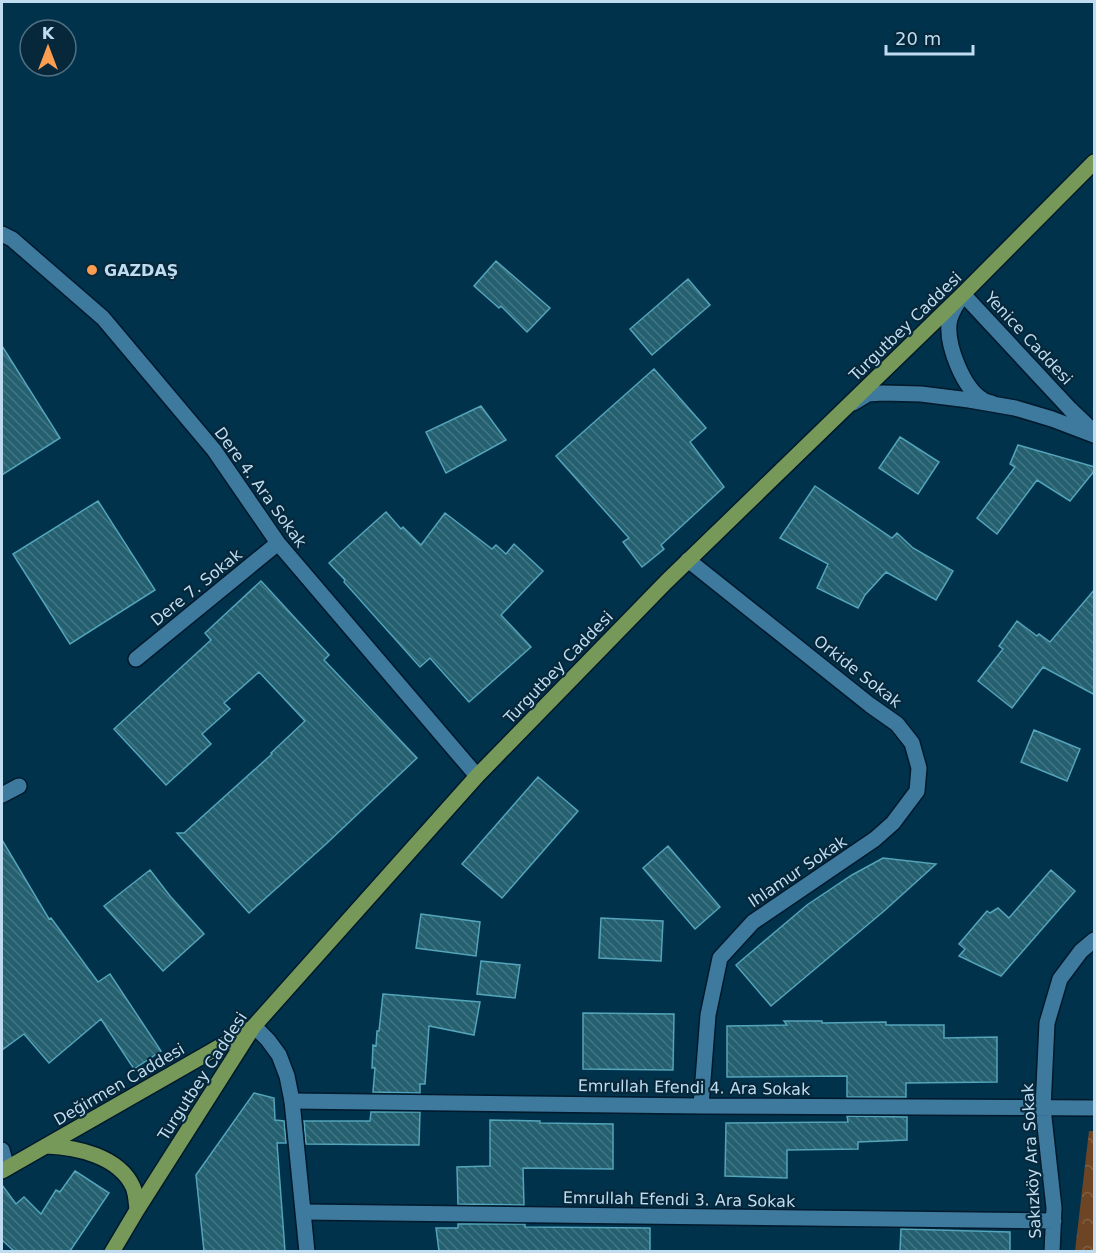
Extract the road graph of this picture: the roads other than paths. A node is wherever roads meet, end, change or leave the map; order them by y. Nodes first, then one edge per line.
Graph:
1 (1095, 162) edge
2 (2, 234) edge
3 (963, 294) junction
4 (992, 403) junction
5 (846, 409) junction
6 (1095, 434) edge
7 (278, 543) junction
8 (688, 561) junction
9 (136, 659) dead end
10 (477, 776) junction
11 (19, 786) dead end
12 (2, 795) edge
13 (875, 839) joint
14 (1095, 940) edge
15 (254, 1026) junction
16 (292, 1101) junction
17 (701, 1106) junction
18 (1043, 1108) junction
19 (1095, 1108) edge
20 (47, 1146) junction
21 (2, 1150) edge
22 (4, 1170) edge
23 (137, 1210) junction
24 (304, 1212) junction
25 (1054, 1221) junction
26 (112, 1251) edge
27 (308, 1251) edge
28 (1052, 1251) edge

1 - 3 main road, Turgutbey Caddesi
2 - 7 street, Dere 4. Ara Sokak
3 - 4 street
3 - 5 main road, Turgutbey Caddesi
3 - 6 street, Yenice Caddesi
4 - 5 street
4 - 6 street
5 - 8 main road, Turgutbey Caddesi
7 - 9 street, Dere 7. Sokak
7 - 10 street, Dere 4. Ara Sokak
8 - 10 main road, Turgutbey Caddesi
8 - 13 street, Orkide Sokak
10 - 15 main road, Turgutbey Caddesi
11 - 12 street
13 - 17 street, Ihlamur Sokak
14 - 18 street, Sakızköy Ara Sokak
15 - 16 street
15 - 20 main road, Değirmen Caddesi
15 - 23 main road, Turgutbey Caddesi
16 - 17 street, Emrullah Efendi 4. Ara Sokak
16 - 24 street
17 - 18 street, Emrullah Efendi 4. Ara Sokak
18 - 19 street, Emrullah Efendi 4. Ara Sokak
18 - 25 street, Sakızköy Ara Sokak
20 - 22 main road, Değirmen Caddesi
20 - 23 main road
21 - 22 street
23 - 26 main road, Turgutbey Caddesi
24 - 25 street, Emrullah Efendi 3. Ara Sokak
24 - 27 street
25 - 28 street, Sakızköy Ara Sokak

